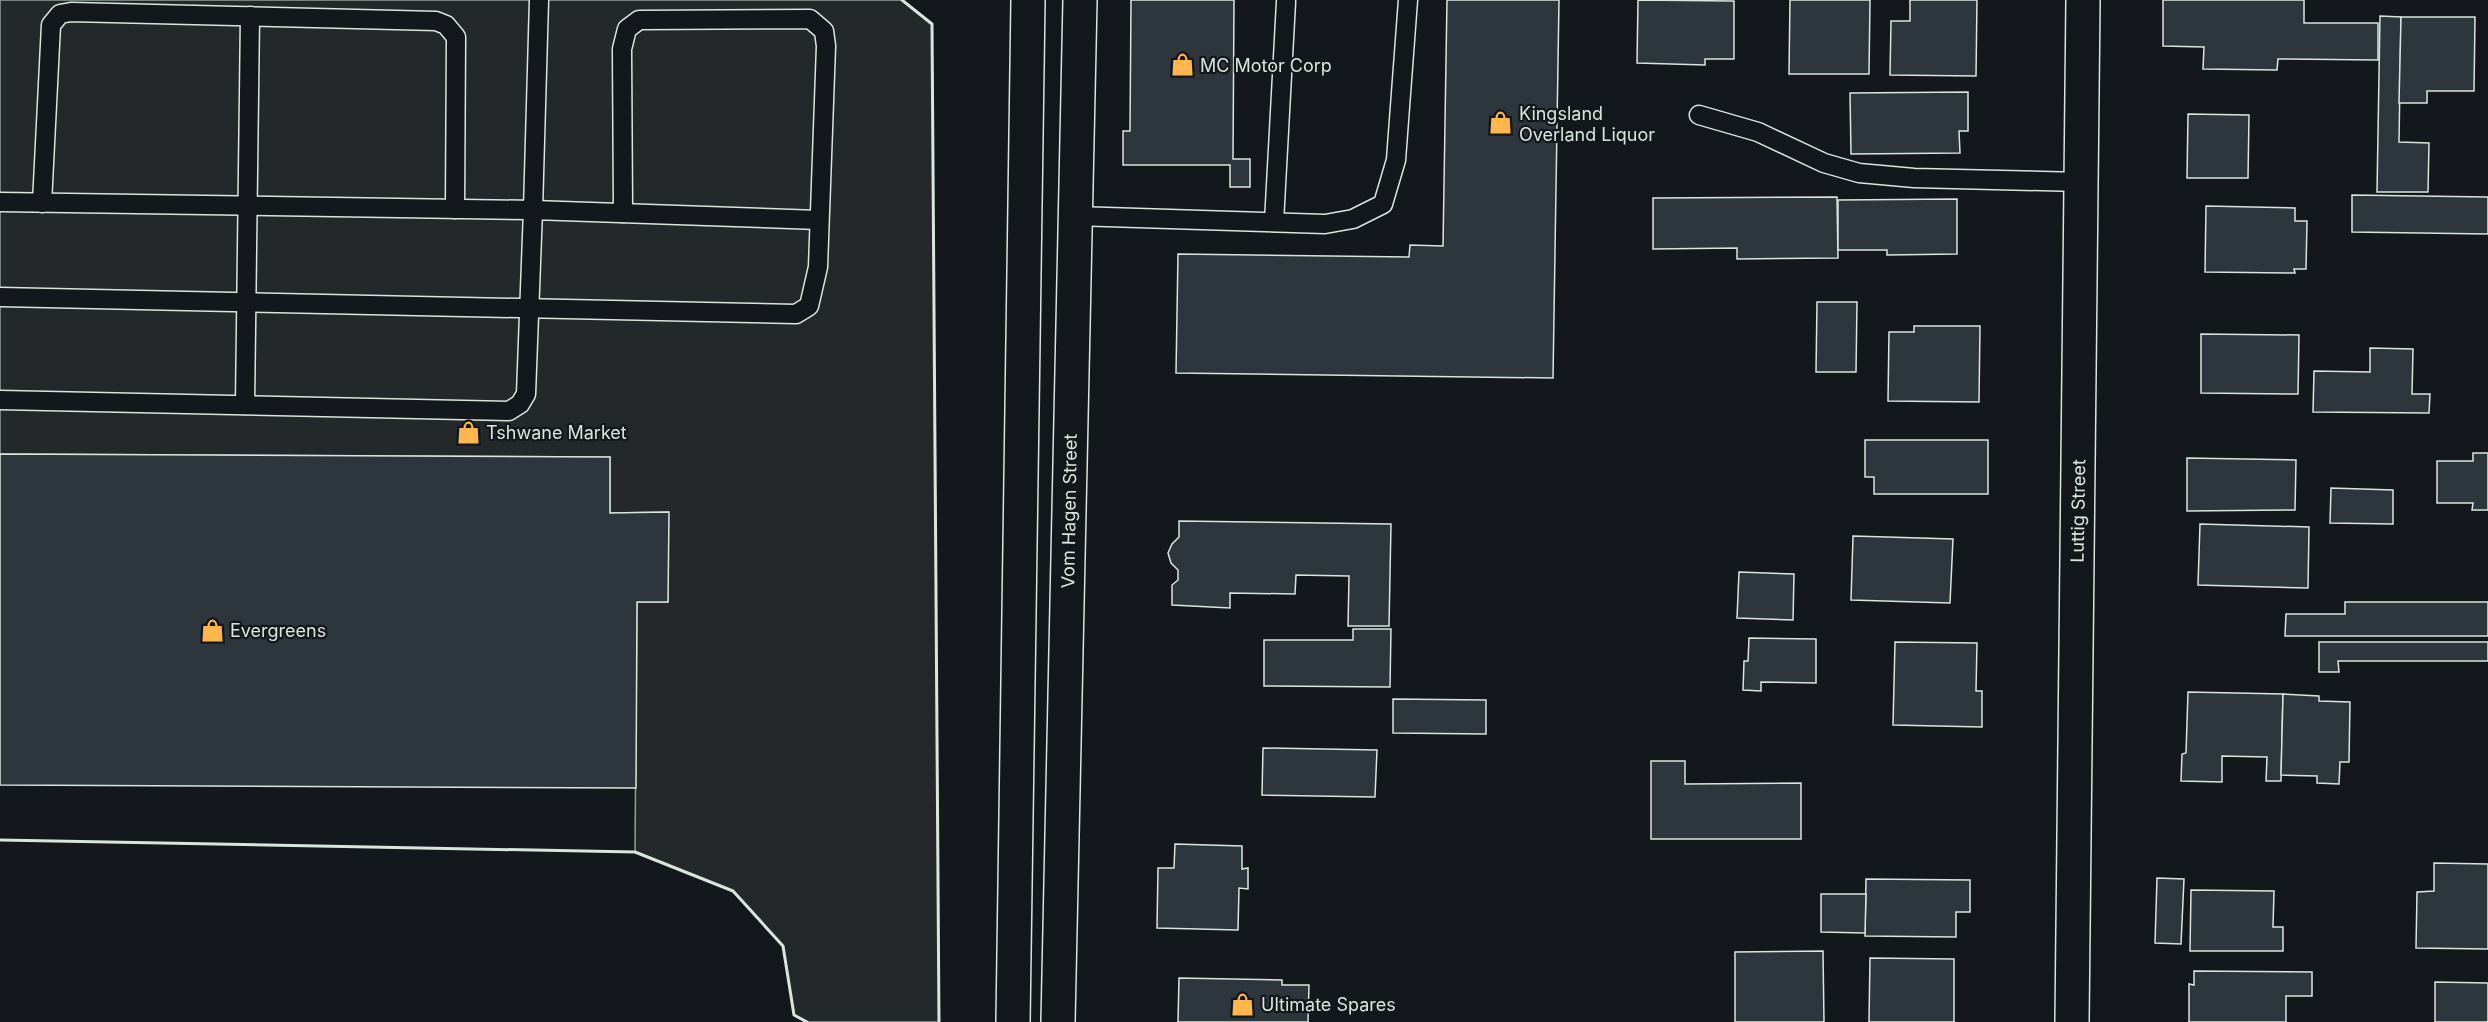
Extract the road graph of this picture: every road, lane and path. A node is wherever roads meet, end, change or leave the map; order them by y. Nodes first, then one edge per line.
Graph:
1 (539, 0) edge
2 (1028, 0) edge
3 (1080, 0) edge
4 (1408, 0) edge
5 (2083, 0) edge
6 (1286, 2) dead end
7 (250, 16) junction
8 (1699, 116) dead end
9 (2081, 182) junction
10 (0, 202) edge
11 (42, 203) junction
12 (248, 206) junction
13 (455, 208) junction
14 (533, 210) junction
15 (623, 213) junction
16 (1075, 216) junction
17 (819, 220) junction
18 (1274, 222) junction
19 (0, 297) edge
20 (246, 302) junction
21 (530, 307) junction
22 (0, 400) edge
23 (245, 405) junction
24 (1013, 1022) edge
25 (1058, 1022) edge
26 (2072, 1022) edge

1 - 14 lane
2 - 24 main road
3 - 16 main road, Vom Hagen Street
4 - 18 lane
5 - 9 main road, Luttig Street
6 - 18 lane
7 - 11 lane
7 - 12 lane
7 - 13 lane
8 - 9 lane
9 - 26 main road, Luttig Street
10 - 11 lane
11 - 12 lane
12 - 13 lane
12 - 20 lane
13 - 14 lane
14 - 15 lane
14 - 21 lane
15 - 17 lane
15 - 17 lane
16 - 18 lane
16 - 25 main road, Vom Hagen Street
17 - 21 lane
19 - 20 lane
20 - 21 lane
20 - 23 lane
21 - 23 lane
22 - 23 lane

